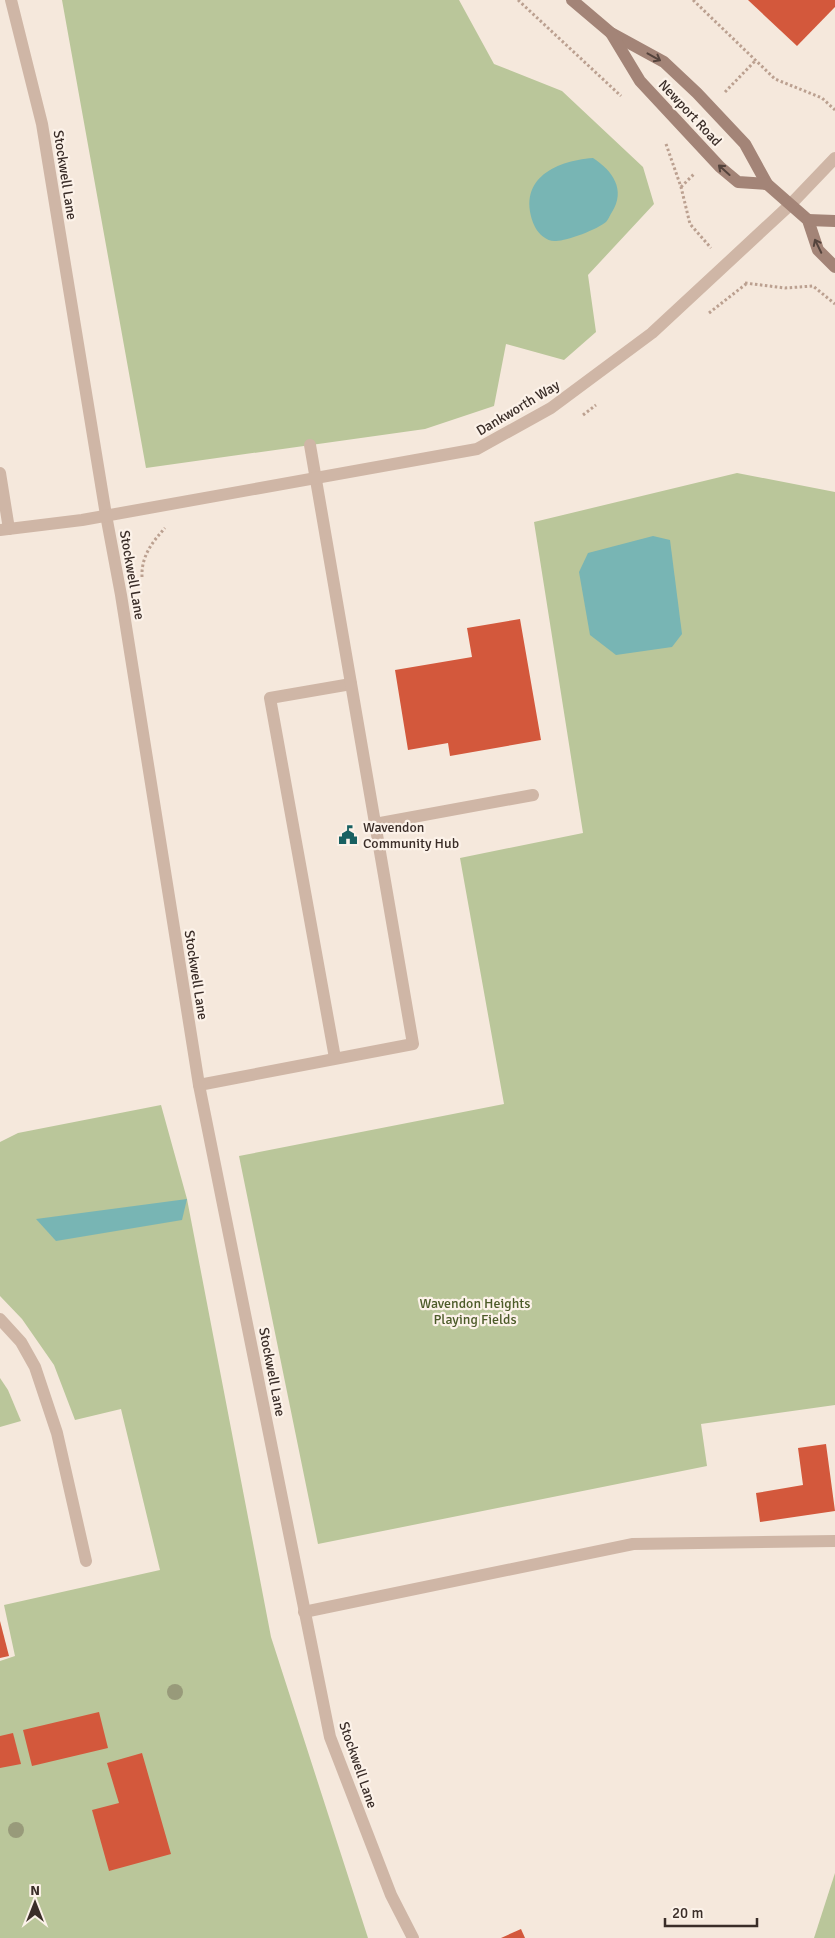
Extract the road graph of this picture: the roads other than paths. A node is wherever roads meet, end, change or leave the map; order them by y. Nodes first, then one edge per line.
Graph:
1 (12, 0) edge
2 (572, 0) edge
3 (611, 34) junction
4 (835, 158) edge
5 (767, 184) junction
6 (791, 204) junction
7 (808, 220) junction
8 (835, 221) edge
9 (835, 267) edge
10 (310, 445) dead end
11 (0, 473) edge
12 (315, 478) junction
13 (106, 515) junction
14 (4, 530) edge
15 (351, 684) junction
16 (533, 795) dead end
17 (375, 824) junction
18 (335, 1058) junction
19 (199, 1085) junction
20 (0, 1319) edge
21 (835, 1541) edge
22 (86, 1561) dead end
23 (304, 1612) junction
24 (413, 1938) edge

1 - 13 street, Stockwell Lane
2 - 3 street, Newport Road
3 -> 5 street, Newport Road
5 -> 3 street, Newport Road
4 - 6 street, Dankworth Way
5 - 6 street, Newport Road
6 - 7 street, Newport Road
6 - 12 street, Dankworth Way
7 - 8 street
9 -> 7 street, Newport Road
10 - 12 street
11 - 14 street
12 - 13 street, Dankworth Way
12 - 15 street
13 - 14 street, Dankworth Way
13 - 19 street, Stockwell Lane
15 - 17 street
15 - 18 street
16 - 17 street
17 - 18 street
18 - 19 street
19 - 23 street, Stockwell Lane
20 - 22 street
21 - 23 street
23 - 24 street, Stockwell Lane

